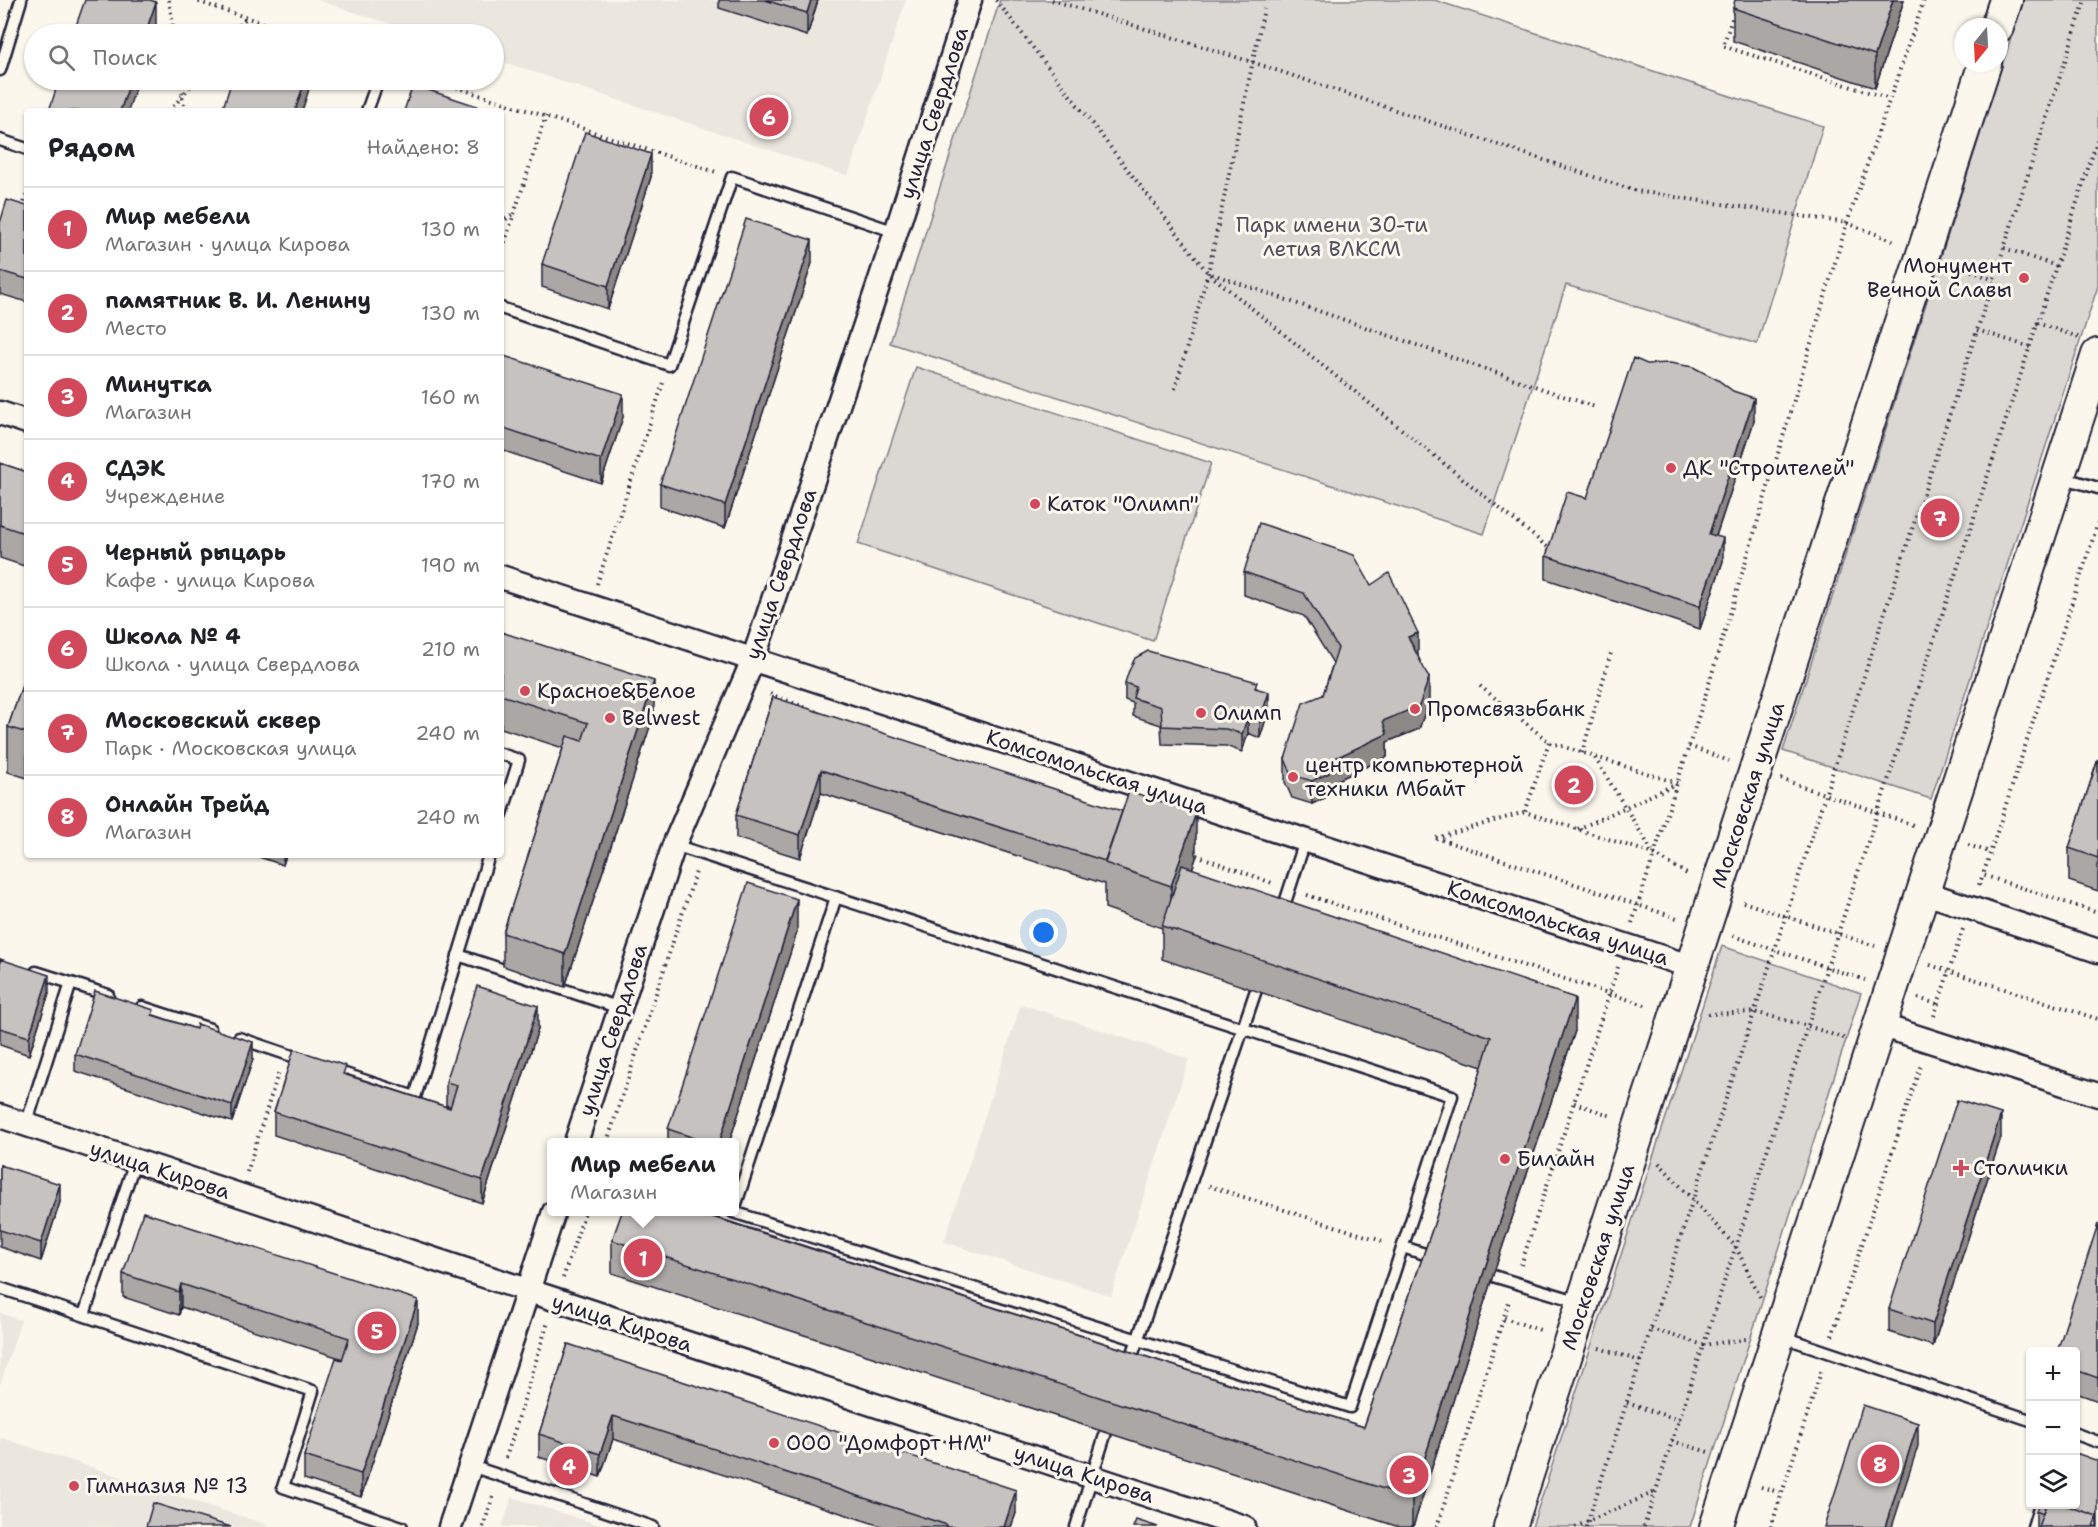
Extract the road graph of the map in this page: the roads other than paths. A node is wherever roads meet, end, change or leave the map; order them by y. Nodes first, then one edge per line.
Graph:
1 (21, 0) edge
2 (970, 0) edge
3 (2006, 0) edge
4 (2000, 18) edge
5 (0, 70) edge
6 (1982, 72) edge
7 (375, 90) edge
8 (369, 108) edge
9 (0, 140) edge
10 (24, 148) edge
11 (896, 232) junction
12 (504, 309) edge
13 (2093, 348) edge
14 (0, 413) edge
15 (24, 421) edge
16 (2059, 476) junction
17 (2098, 488) edge
18 (504, 578) edge
19 (753, 660) junction
20 (504, 755) edge
21 (504, 808) edge
22 (1305, 841) junction
23 (674, 844) junction
24 (488, 858) edge
25 (1923, 892) junction
26 (836, 897) junction
27 (1279, 919) edge
28 (2098, 951) edge
29 (458, 955) junction
30 (20, 967) edge
31 (1692, 967) junction
32 (71, 983) junction
33 (1256, 990) edge
34 (116, 998) edge
35 (127, 1002) edge
36 (620, 1008) junction
37 (1880, 1025) junction
38 (1243, 1028) junction
39 (217, 1031) edge
40 (229, 1035) edge
41 (2098, 1095) edge
42 (0, 1116) edge
43 (26, 1125) junction
44 (578, 1138) edge
45 (135, 1161) junction
46 (739, 1196) edge
47 (739, 1213) edge
48 (553, 1216) edge
49 (1403, 1247) junction
50 (1434, 1257) edge
51 (1493, 1276) edge
52 (0, 1288) edge
53 (527, 1292) junction
54 (1583, 1303) junction
55 (84, 1316) junction
56 (1778, 1335) junction
57 (1137, 1340) junction
58 (1126, 1371) edge
59 (2026, 1418) edge
60 (1106, 1432) edge
61 (2080, 1435) edge
62 (2098, 1442) edge
63 (471, 1466) junction
64 (1092, 1477) junction
65 (2038, 1509) edge
66 (402, 1527) edge
67 (450, 1527) edge
68 (653, 1527) edge
69 (1076, 1527) edge
70 (1244, 1527) edge
71 (1510, 1527) edge
72 (1716, 1527) edge
73 (2033, 1527) edge

1 - 5 lane
2 - 11 street, улица Свердлова
3 - 4 main road
6 - 31 main road, Московская улица
7 - 8 lane
9 - 10 lane
11 - 12 lane
11 - 19 street, улица Свердлова
13 - 16 main road
14 - 15 street
16 - 17 lane
16 - 25 main road
18 - 19 street, Комсомольская улица
19 - 22 street, Комсомольская улица
19 - 23 street, улица Свердлова
20 - 21 lane
22 - 27 lane
22 - 31 street, Комсомольская улица
23 - 26 lane
23 - 36 street, улица Свердлова
24 - 29 lane
25 - 28 street
25 - 37 main road
26 - 38 lane
26 - 46 lane
29 - 36 lane
29 - 40 lane
30 - 32 lane
31 - 54 main road, Московская улица
32 - 34 lane
32 - 43 lane
33 - 38 lane
35 - 39 lane
36 - 44 street, улица Свердлова
37 - 41 street
37 - 56 main road
38 - 49 lane
38 - 57 lane
42 - 43 street, улица Кирова
43 - 45 street, улица Кирова
45 - 53 street, улица Кирова
45 - 55 lane
47 - 57 lane
48 - 53 street
49 - 50 lane
49 - 57 lane
51 - 54 lane
52 - 55 lane
53 - 63 street
53 - 64 street, улица Кирова
54 - 71 main road, Московская улица
55 - 66 lane
56 - 59 lane
56 - 72 main road
57 - 58 lane
60 - 64 lane
61 - 62 lane
63 - 67 street
63 - 68 lane
64 - 69 lane
64 - 70 street, улица Кирова
65 - 73 lane

